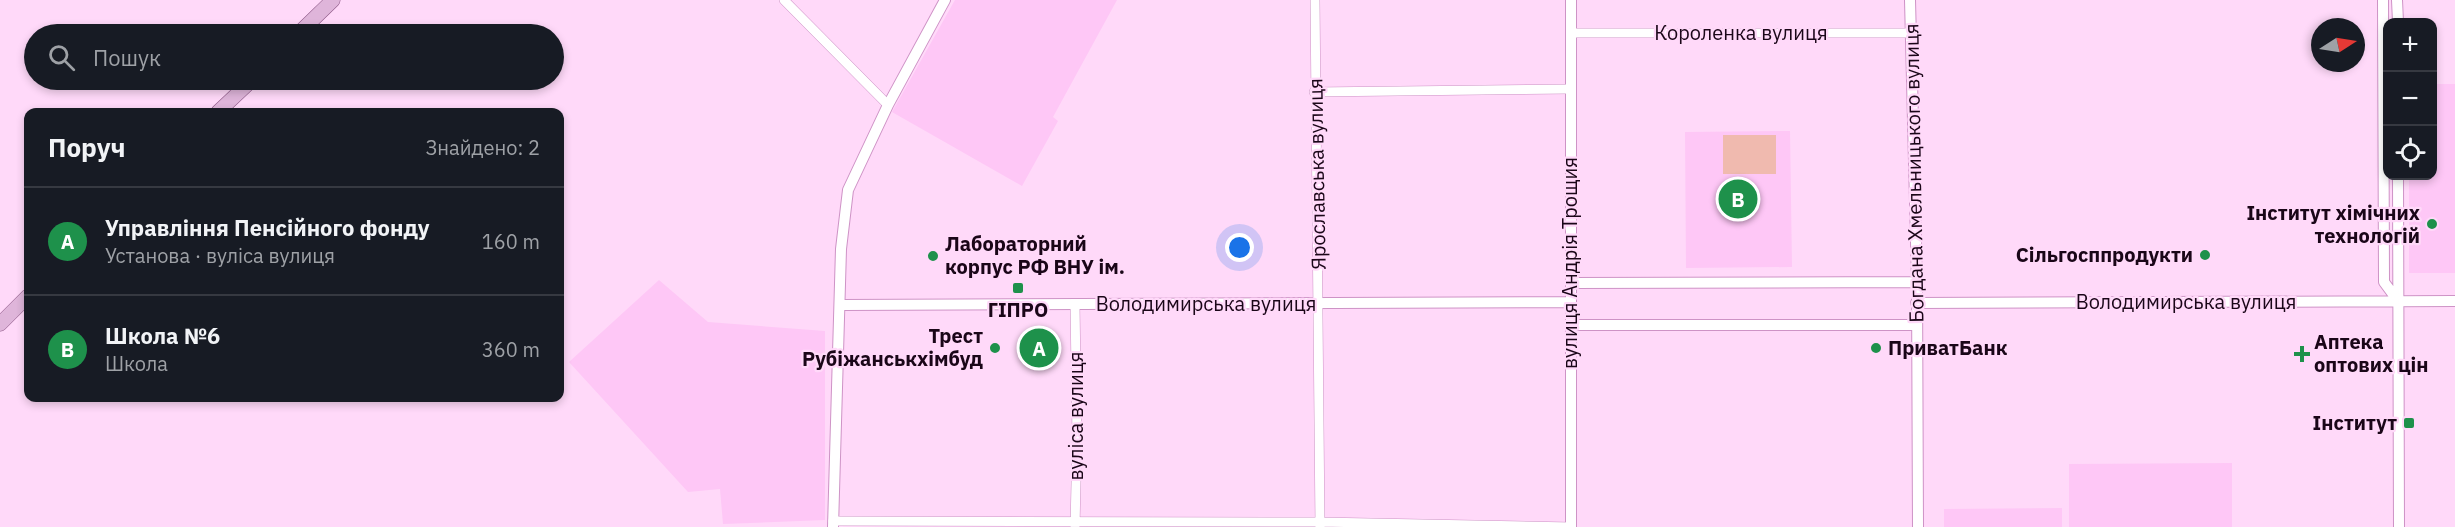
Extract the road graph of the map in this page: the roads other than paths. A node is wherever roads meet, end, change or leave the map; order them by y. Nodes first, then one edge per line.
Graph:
1 (333, 0) edge
2 (784, 0) edge
3 (945, 0) edge
4 (1314, 0) edge
5 (1571, 0) edge
6 (1910, 0) edge
7 (2383, 0) edge
8 (2397, 0) edge
9 (2398, 18) edge
10 (308, 24) edge
11 (1571, 33) junction
12 (1911, 33) junction
13 (1570, 89) junction
14 (241, 90) edge
15 (1314, 92) junction
16 (888, 105) junction
17 (222, 108) edge
18 (2398, 180) edge
19 (1917, 282) junction
20 (1571, 283) junction
21 (24, 300) edge
22 (2455, 301) edge
23 (1570, 302) junction
24 (2398, 302) junction
25 (1916, 303) junction
26 (1075, 304) junction
27 (1320, 304) junction
28 (842, 305) junction
29 (0, 324) edge
30 (1571, 325) junction
31 (1917, 325) junction
32 (833, 524) edge
33 (1075, 524) edge
34 (1320, 524) edge
35 (1571, 527) edge
36 (1918, 527) edge
37 (2398, 527) edge

1 - 10 main road
2 - 16 street
3 - 16 street
4 - 15 street, Ярославська вулиця
5 - 11 street, вулиця Андрія Трощия
6 - 12 street, Богдана Хмельницького вулиця
7 - 24 street
8 - 9 street
11 - 12 street, Короленка вулиця
11 - 13 street, вулиця Андрія Трощия
12 - 19 street, Богдана Хмельницького вулиця
13 - 15 street
13 - 20 street, вулиця Андрія Трощия
14 - 17 main road
15 - 27 street, Ярославська вулиця
16 - 28 street
18 - 24 street
19 - 20 street
19 - 25 street, Богдана Хмельницького вулиця
20 - 23 street, вулиця Андрія Трощия
21 - 29 main road
22 - 24 street, Володимирська вулиця
23 - 27 street, Володимирська вулиця
23 - 30 street, вулиця Андрія Трощия
24 - 25 street, Володимирська вулиця
24 - 37 street
25 - 31 street, Богдана Хмельницького вулиця
26 - 27 street, Володимирська вулиця
26 - 28 street, Володимирська вулиця
26 - 33 street, вуліса вулиця
27 - 34 street, Ярославська вулиця
28 - 32 street
30 - 31 street
30 - 35 street, вулиця Андрія Трощия
31 - 36 street, Богдана Хмельницького вулиця
32 - 33 street
33 - 34 street
34 - 35 street

